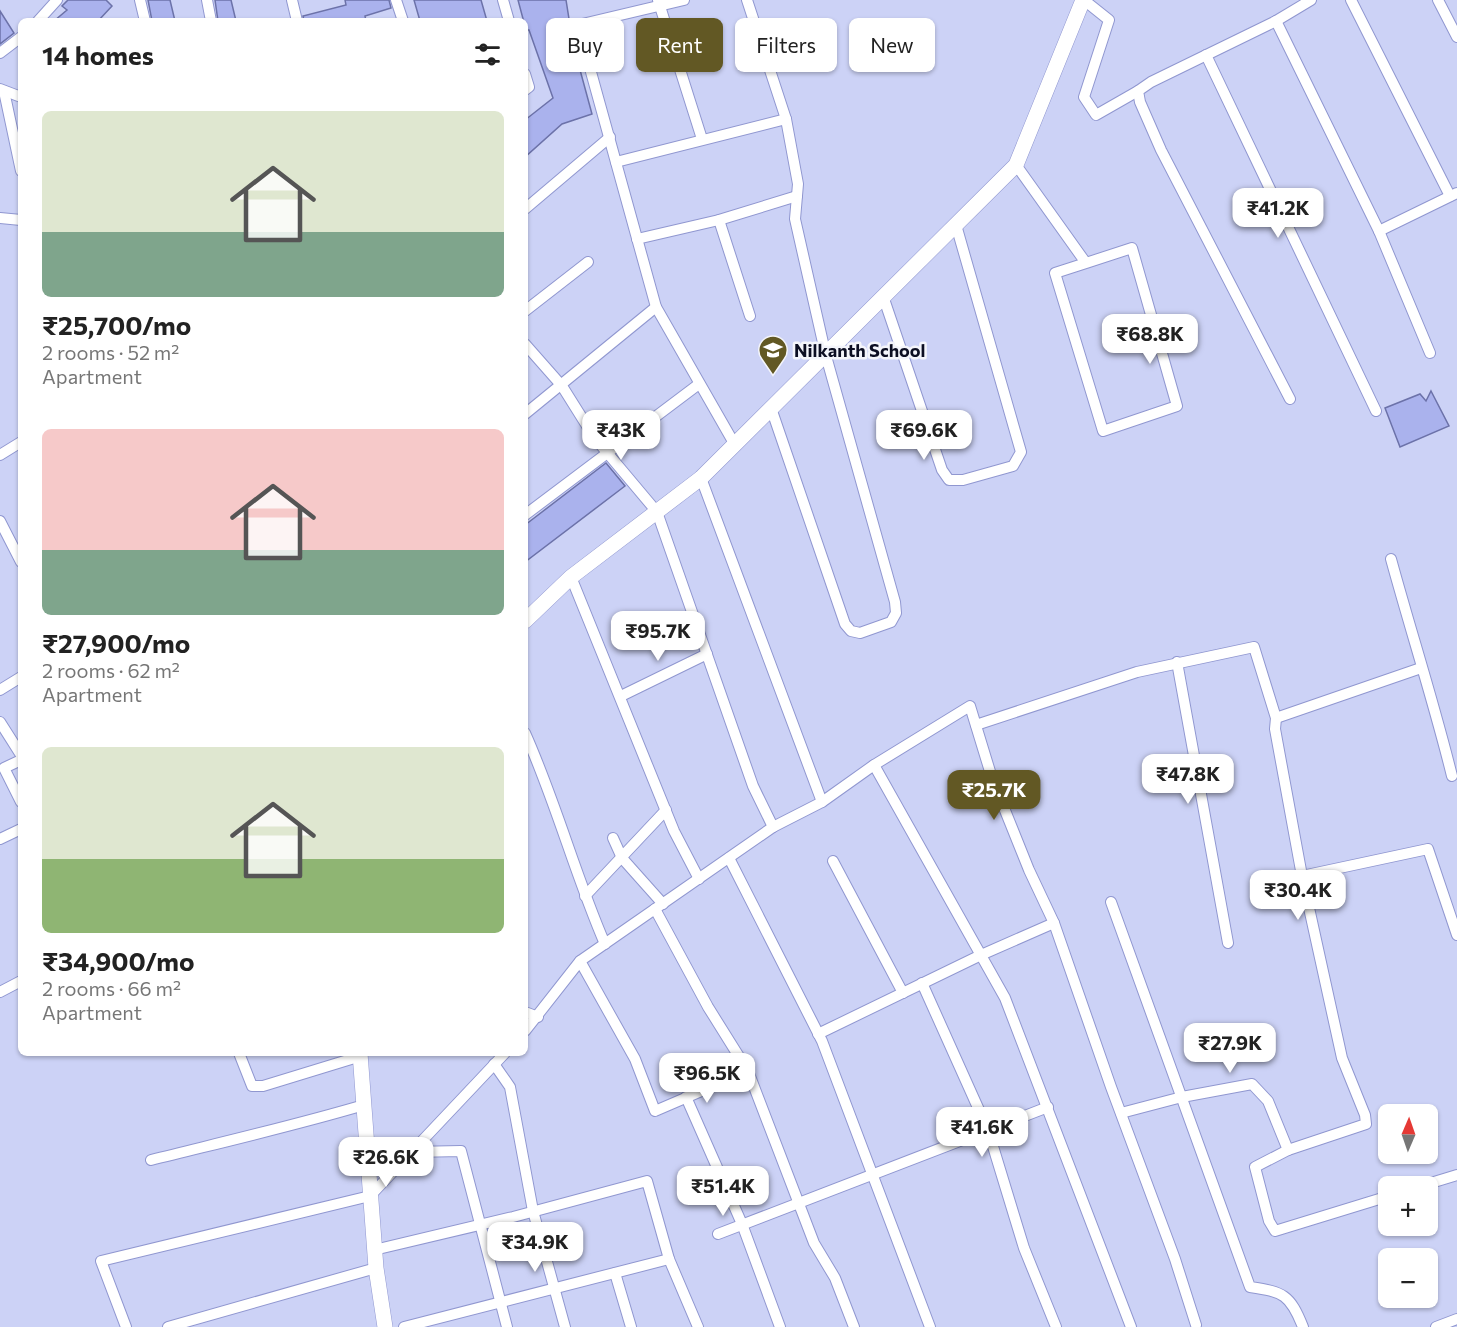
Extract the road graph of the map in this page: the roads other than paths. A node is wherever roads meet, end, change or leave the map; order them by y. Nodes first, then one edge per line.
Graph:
1 (57, 0) edge
2 (140, 0) edge
3 (207, 0) edge
4 (292, 0) edge
5 (396, 0) edge
6 (503, 0) edge
7 (684, 0) edge
8 (747, 0) edge
9 (1084, 0) edge
10 (1311, 0) edge
11 (1351, 0) edge
12 (1438, 0) edge
13 (659, 3) edge
14 (41, 18) edge
15 (144, 18) edge
16 (210, 18) edge
17 (296, 18) edge
18 (402, 18) edge
19 (508, 18) edge
20 (1276, 21) junction
21 (1457, 37) edge
22 (18, 39) edge
23 (0, 53) edge
24 (1206, 55) junction
25 (2, 90) edge
26 (1138, 91) junction
27 (18, 96) edge
28 (786, 119) junction
29 (610, 137) junction
30 (702, 140) junction
31 (18, 158) edge
32 (616, 162) junction
33 (1016, 165) junction
34 (1453, 194) edge
35 (797, 196) junction
36 (528, 206) edge
37 (0, 218) edge
38 (18, 220) edge
39 (719, 220) junction
40 (956, 225) junction
41 (1379, 231) junction
42 (637, 239) junction
43 (588, 262) dead end
44 (1086, 263) junction
45 (883, 296) junction
46 (528, 308) edge
47 (656, 308) junction
48 (750, 316) dead end
49 (528, 347) edge
50 (1430, 353) dead end
51 (826, 356) junction
52 (699, 384) junction
53 (562, 386) junction
54 (1290, 399) dead end
55 (771, 408) junction
56 (1376, 411) dead end
57 (528, 412) edge
58 (18, 444) edge
59 (735, 446) junction
60 (608, 453) junction
61 (0, 455) edge
62 (701, 478) junction
63 (657, 512) junction
64 (528, 513) edge
65 (0, 521) edge
66 (18, 554) edge
67 (1391, 559) dead end
68 (571, 578) junction
69 (528, 618) edge
70 (707, 654) junction
71 (1177, 663) junction
72 (1421, 668) junction
73 (18, 679) edge
74 (0, 690) edge
75 (621, 696) junction
76 (1276, 718) junction
77 (0, 722) edge
78 (976, 725) junction
79 (528, 740) edge
80 (18, 752) edge
81 (18, 759) edge
82 (874, 765) junction
83 (2, 768) edge
84 (1452, 776) dead end
85 (18, 797) edge
86 (822, 802) junction
87 (666, 810) junction
88 (772, 827) junction
89 (18, 830) edge
90 (613, 838) dead end
91 (0, 839) edge
92 (622, 858) junction
93 (729, 858) junction
94 (833, 861) dead end
95 (1302, 876) junction
96 (699, 879) junction
97 (585, 896) junction
98 (1111, 902) dead end
99 (659, 907) junction
100 (1054, 923) junction
101 (1457, 935) edge
102 (1228, 943) dead end
103 (605, 944) junction
104 (981, 955) junction
105 (580, 962) junction
106 (18, 983) edge
107 (922, 983) junction
108 (0, 992) edge
109 (903, 993) junction
110 (528, 1013) edge
111 (538, 1017) junction
112 (528, 1028) edge
113 (818, 1034) junction
114 (240, 1056) edge
115 (357, 1056) edge
116 (360, 1056) edge
117 (502, 1056) edge
118 (494, 1064) junction
119 (748, 1071) junction
120 (686, 1097) junction
121 (1182, 1097) junction
122 (364, 1106) junction
123 (1048, 1107) junction
124 (1121, 1113) junction
125 (988, 1130) junction
126 (1288, 1150) junction
127 (412, 1152) junction
128 (151, 1160) dead end
129 (874, 1174) junction
130 (1457, 1175) edge
131 (1438, 1181) edge
132 (370, 1196) junction
133 (1378, 1199) edge
134 (799, 1203) junction
135 (533, 1211) junction
136 (742, 1224) junction
137 (480, 1225) junction
138 (718, 1234) dead end
139 (374, 1250) junction
140 (669, 1259) junction
141 (376, 1268) junction
142 (615, 1273) junction
143 (554, 1289) junction
144 (501, 1302) junction
145 (1457, 1319) edge
146 (1196, 1325) dead end
147 (126, 1327) edge
148 (168, 1327) edge
149 (385, 1327) edge
150 (404, 1327) edge
151 (507, 1327) edge
152 (565, 1327) edge
153 (631, 1327) edge
154 (698, 1327) edge
155 (780, 1327) edge
156 (854, 1327) edge
157 (930, 1327) edge
158 (1056, 1327) edge
159 (1131, 1327) edge
160 (1303, 1327) edge
161 (1436, 1327) edge

1 - 14 street
2 - 15 street
3 - 16 street
4 - 17 street
5 - 18 street
6 - 19 street
7 - 13 street
8 - 28 street
9 - 26 street
9 - 33 main road
10 - 20 street
11 - 34 street
12 - 21 street
13 - 29 street
13 - 30 street
20 - 24 street
20 - 41 street
22 - 23 street
24 - 26 street
24 - 56 street
25 - 27 street
25 - 31 street
26 - 54 street
28 - 30 street
28 - 35 street
29 - 32 street
29 - 36 street
30 - 32 street
32 - 42 street
33 - 40 main road
33 - 44 street
34 - 41 street
35 - 39 street
35 - 51 street
37 - 38 street
39 - 42 street
39 - 48 street
40 - 45 main road
40 - 45 street
41 - 50 street
42 - 47 street
43 - 46 street
44 - 44 street
45 - 51 main road
47 - 52 street
47 - 53 street
49 - 53 street
51 - 55 main road
51 - 55 street
52 - 59 street
52 - 60 street
53 - 57 street
53 - 60 street
55 - 59 main road
58 - 61 street
59 - 62 main road
60 - 63 street
60 - 64 street
62 - 63 main road
62 - 86 street
63 - 68 main road
63 - 70 street
65 - 66 street
67 - 72 street
68 - 69 main road
68 - 75 street
70 - 75 street
70 - 88 street
71 - 76 street
71 - 78 street
71 - 102 street
72 - 76 street
72 - 84 street
73 - 74 street
75 - 87 street
76 - 95 street
77 - 80 street
78 - 82 street
78 - 100 street
79 - 97 street
81 - 83 street
82 - 86 street
82 - 104 street
83 - 85 street
86 - 88 street
87 - 92 street
87 - 96 street
88 - 93 street
89 - 91 street
90 - 92 street
92 - 97 street
92 - 99 street
93 - 96 street
93 - 113 street
94 - 109 street
95 - 101 street
95 - 126 street
96 - 99 street
97 - 103 street
98 - 121 street
99 - 103 street
99 - 119 street
100 - 104 street
100 - 124 street
103 - 105 street
104 - 107 street
104 - 123 street
105 - 111 street
105 - 120 street
106 - 108 street
107 - 109 street
107 - 125 street
109 - 113 street
110 - 111 street
111 - 112 street
113 - 129 street
114 - 115 street
116 - 122 main road
117 - 118 street
118 - 127 street
118 - 135 street
119 - 120 street
119 - 134 street
120 - 136 street
121 - 124 street
121 - 126 street
121 - 160 street
122 - 128 street
122 - 132 main road
123 - 125 street
123 - 159 street
124 - 146 street
125 - 129 street
125 - 158 street
126 - 133 street
127 - 132 street
127 - 137 street
129 - 134 street
129 - 157 street
130 - 131 street
132 - 139 main road
132 - 147 street
134 - 136 street
134 - 156 street
135 - 137 street
135 - 140 street
135 - 143 street
136 - 138 street
136 - 155 street
137 - 139 street
137 - 144 street
139 - 141 main road
140 - 142 street
140 - 154 street
141 - 148 street
141 - 149 main road
142 - 143 street
142 - 153 street
143 - 144 street
143 - 152 street
144 - 150 street
144 - 151 street
145 - 161 street

